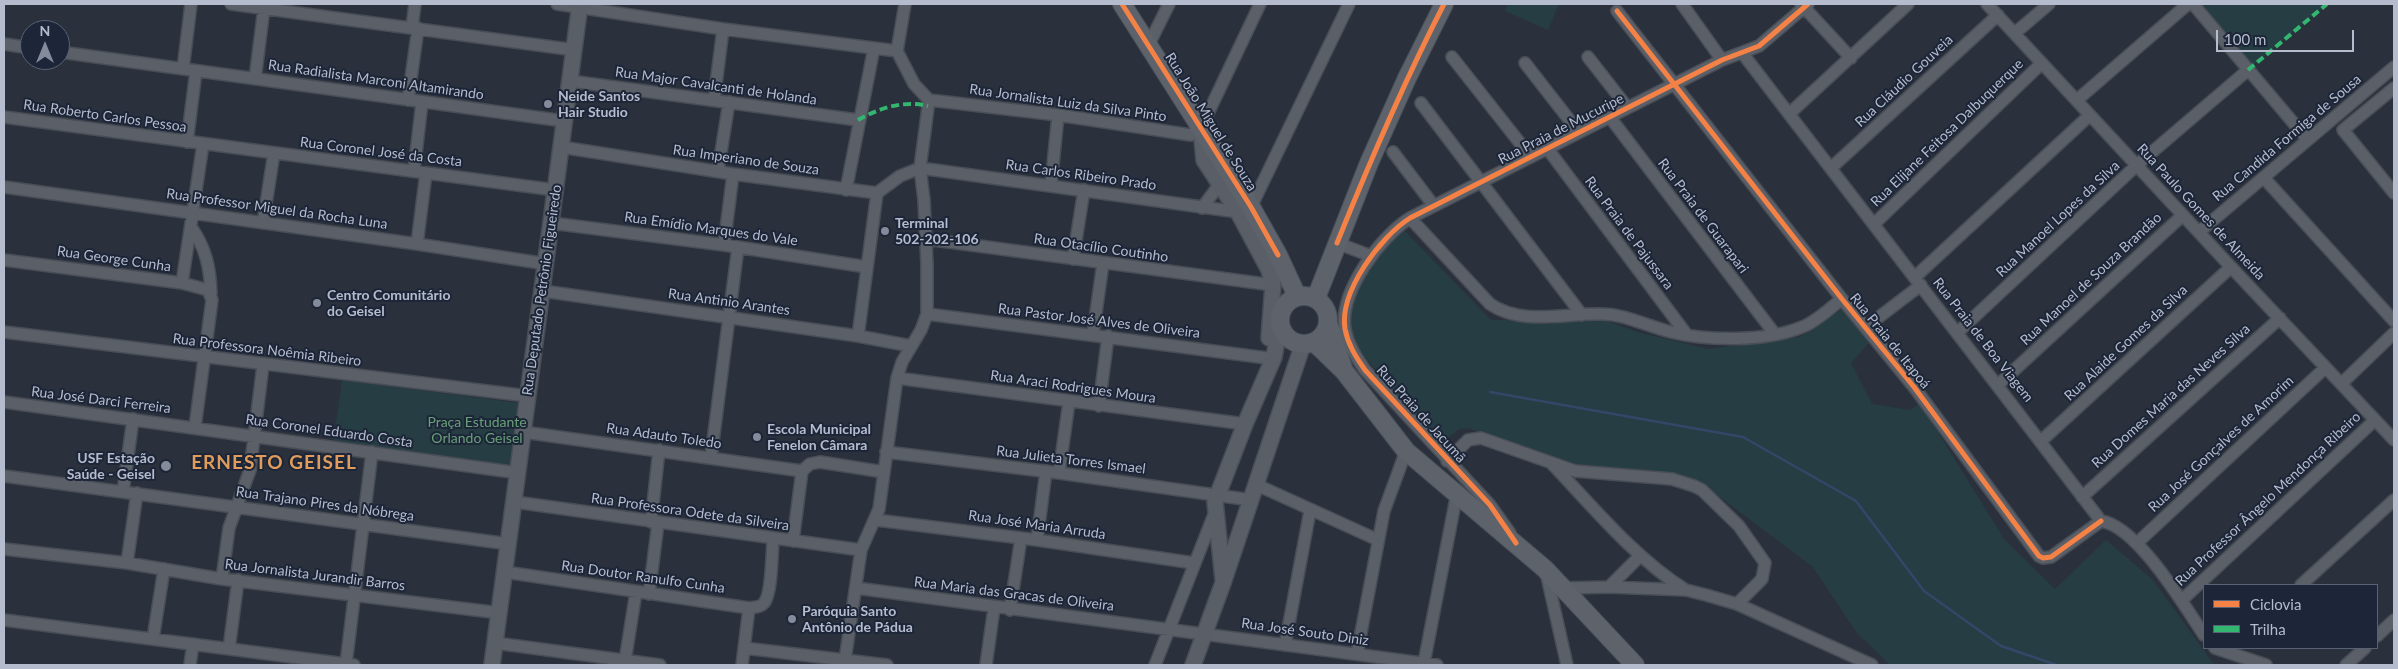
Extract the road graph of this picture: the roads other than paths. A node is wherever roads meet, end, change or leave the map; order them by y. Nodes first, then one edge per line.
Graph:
1 (191, 4) edge
2 (235, 4) edge
3 (415, 4) edge
4 (557, 4) edge
5 (905, 4) edge
6 (1122, 4) edge
7 (1169, 4) edge
8 (1260, 4) edge
9 (1349, 4) edge
10 (1444, 4) edge
11 (1682, 4) edge
12 (1987, 4) edge
13 (2049, 4) edge
14 (2188, 4) edge
15 (2192, 4) edge
16 (580, 5) edge
17 (1804, 5) edge
18 (1902, 6) edge
19 (264, 8) junction
20 (1617, 11) dead end
21 (1998, 15) junction
22 (415, 28) junction
23 (724, 29) junction
24 (2015, 33) junction
25 (4, 44) edge
26 (1149, 44) junction
27 (20, 46) edge
28 (874, 48) junction
29 (575, 50) junction
30 (897, 51) junction
31 (70, 53) edge
32 (1743, 54) junction
33 (1452, 57) dead end
34 (1588, 57) dead end
35 (1851, 58) junction
36 (1722, 60) junction
37 (1525, 62) dead end
38 (2042, 63) junction
39 (2394, 67) edge
40 (183, 69) junction
41 (2248, 70) junction
42 (196, 71) junction
43 (255, 79) junction
44 (570, 81) junction
45 (1676, 84) junction
46 (2394, 88) edge
47 (408, 100) junction
48 (714, 100) junction
49 (929, 100) junction
50 (2076, 100) junction
51 (422, 102) junction
52 (729, 102) junction
53 (1421, 103) dead end
54 (1627, 107) junction
55 (1789, 114) junction
56 (2090, 115) junction
57 (1058, 116) junction
58 (1609, 116) junction
59 (4, 117) edge
60 (858, 120) junction
61 (564, 121) junction
62 (1201, 128) junction
63 (1578, 131) junction
64 (2307, 139) junction
65 (187, 142) junction
66 (203, 144) junction
67 (561, 147) junction
68 (1547, 148) junction
69 (1393, 152) dead end
70 (274, 153) junction
71 (1530, 156) junction
72 (2138, 165) junction
73 (920, 168) junction
74 (1830, 168) junction
75 (414, 171) junction
76 (718, 172) junction
77 (426, 173) junction
78 (733, 174) junction
79 (2264, 178) junction
80 (1483, 182) junction
81 (1051, 185) junction
82 (1219, 185) junction
83 (4, 187) edge
84 (555, 190) junction
85 (846, 190) junction
86 (1084, 190) junction
87 (2394, 193) edge
88 (877, 194) junction
89 (1434, 206) junction
90 (1202, 208) junction
91 (1244, 210) junction
92 (193, 213) junction
93 (2183, 215) junction
94 (1410, 218) junction
95 (263, 222) junction
96 (551, 223) junction
97 (1874, 224) junction
98 (191, 227) junction
99 (2199, 232) junction
100 (926, 239) junction
101 (1338, 243) junction
102 (416, 244) junction
103 (724, 245) junction
104 (738, 247) junction
105 (1371, 256) junction
106 (1073, 259) junction
107 (4, 260) edge
108 (1103, 263) junction
109 (547, 264) junction
110 (866, 267) junction
111 (2231, 268) junction
112 (1918, 281) junction
113 (182, 283) junction
114 (1273, 285) junction
115 (543, 291) junction
116 (1296, 296) junction
117 (212, 297) junction
118 (1316, 298) junction
119 (1842, 299) junction
120 (927, 314) junction
121 (1582, 315) junction
122 (729, 316) junction
123 (2280, 318) junction
124 (2394, 321) edge
125 (1328, 323) junction
126 (1280, 324) junction
127 (1866, 327) junction
128 (4, 332) edge
129 (1957, 333) junction
130 (1093, 334) junction
131 (1774, 334) junction
132 (2394, 334) edge
133 (1687, 335) junction
134 (858, 336) junction
135 (1108, 336) junction
136 (1309, 343) junction
137 (911, 346) junction
138 (206, 358) junction
139 (1268, 358) junction
140 (263, 365) junction
141 (2325, 368) junction
142 (1344, 371) junction
143 (1267, 376) junction
144 (897, 378) junction
145 (2341, 384) junction
146 (1998, 385) junction
147 (528, 396) junction
148 (4, 402) edge
149 (1069, 402) junction
150 (1099, 406) junction
151 (133, 419) junction
152 (2375, 420) junction
153 (1245, 424) junction
154 (195, 427) junction
155 (523, 432) junction
156 (254, 436) junction
157 (2394, 440) edge
158 (2041, 441) junction
159 (659, 450) junction
160 (1406, 451) junction
161 (372, 452) junction
162 (886, 452) junction
163 (711, 457) junction
164 (1447, 461) junction
165 (1551, 464) junction
166 (802, 471) junction
167 (1046, 471) junction
168 (884, 472) junction
169 (519, 473) junction
170 (1058, 473) junction
171 (4, 476) edge
172 (1257, 485) junction
173 (123, 492) junction
174 (137, 493) junction
175 (1217, 494) junction
176 (1457, 494) junction
177 (2082, 497) junction
178 (1251, 500) junction
179 (2394, 500) edge
180 (515, 502) junction
181 (237, 507) junction
182 (1310, 511) junction
183 (1215, 512) junction
184 (876, 520) junction
185 (2100, 521) junction
186 (655, 522) junction
187 (364, 524) junction
188 (1021, 538) junction
189 (773, 539) junction
190 (1037, 540) junction
191 (1378, 540) junction
192 (793, 541) junction
193 (2137, 543) junction
194 (509, 544) junction
195 (1516, 544) junction
196 (4, 549) edge
197 (861, 550) junction
198 (1640, 556) junction
199 (128, 563) junction
200 (1194, 563) junction
201 (164, 569) junction
202 (1545, 569) junction
203 (505, 572) junction
204 (222, 579) junction
205 (238, 580) junction
206 (1223, 583) junction
207 (2302, 584) edge
208 (1609, 587) junction
209 (856, 588) junction
210 (1565, 588) junction
211 (1686, 590) junction
212 (636, 592) junction
213 (355, 594) junction
214 (649, 594) junction
215 (2182, 600) junction
216 (1737, 604) junction
217 (749, 608) junction
218 (994, 608) junction
219 (1010, 610) junction
220 (500, 613) junction
221 (4, 620) edge
222 (2394, 620) edge
223 (1168, 629) junction
224 (1205, 634) junction
225 (2203, 634) edge
226 (2378, 635) edge
227 (153, 639) junction
228 (495, 643) junction
229 (193, 644) junction
230 (1286, 645) junction
231 (744, 648) junction
232 (229, 649) junction
233 (2364, 649) edge
234 (2230, 650) edge
235 (1357, 654) junction
236 (845, 660) junction
237 (625, 661) junction
238 (1424, 663) junction
239 (345, 664) edge
240 (637, 664) edge
241 (190, 665) edge
242 (492, 665) edge
243 (660, 665) edge
244 (742, 665) edge
245 (887, 665) edge
246 (986, 665) edge
247 (1155, 665) edge
248 (1193, 665) edge
249 (1437, 665) edge
250 (1567, 665) edge
251 (1635, 665) edge
252 (1872, 665) edge
253 (2266, 665) edge
254 (2346, 665) edge

1 - 40 street
2 - 19 street
3 - 22 street
4 - 16 street
5 - 30 street
6 - 26 main road, Rua João Miguel de Souza
7 - 26 street
8 - 62 street
9 - 91 street
10 - 101 main road
11 - 36 street
12 - 21 street, Rua Paulo Gomes de Almeida
13 - 24 street
14 - 50 street
15 - 41 street
16 - 23 street
16 - 29 street, Rua Deputado Petrônio Figueiredo
17 - 32 street, Rua Praia de Mucuripe
17 - 35 street
18 - 35 street
19 - 22 street
19 - 43 street
20 - 45 street, Rua Praia de Itapoá
21 - 24 street, Rua Paulo Gomes de Almeida
21 - 74 street, Rua Cláudio Gouveia
22 - 29 street
22 - 47 street
23 - 28 street
23 - 48 street
24 - 38 street, Rua Paulo Gomes de Almeida
25 - 27 street
26 - 62 main road, Rua João Miguel de Souza
28 - 30 street
28 - 60 street
29 - 44 street, Rua Deputado Petrônio Figueiredo
30 - 49 street
31 - 40 street, Rua Radialista Marconi Altamirando
32 - 36 street, Rua Praia de Mucuripe
32 - 55 street, Rua Praia de Boa Viagem
33 - 71 street
34 - 54 street
35 - 55 street
36 - 45 street, Rua Praia de Mucuripe
37 - 63 street
38 - 50 street, Rua Paulo Gomes de Almeida
38 - 97 street, Rua Elijane Feitosa Dalbuquerque
39 - 64 street, Rua Candida Formiga de Sousa
40 - 42 street, Rua Radialista Marconi Altamirando
41 - 64 street
41 - 72 street, Rua Manoel Lopes da Silva
42 - 43 street, Rua Radialista Marconi Altamirando
42 - 65 street
43 - 47 street, Rua Radialista Marconi Altamirando
44 - 48 street, Rua Major Cavalcanti de Holanda
44 - 61 street, Rua Deputado Petrônio Figueiredo
45 - 54 street, Rua Praia de Mucuripe
45 - 119 street, Rua Praia de Itapoá
46 - 87 street
47 - 51 street, Rua Radialista Marconi Altamirando
48 - 52 street, Rua Major Cavalcanti de Holanda
49 - 57 street, Rua Jornalista Luiz da Silva Pinto
49 - 73 street
50 - 56 street, Rua Paulo Gomes de Almeida
51 - 61 street, Rua Radialista Marconi Altamirando
51 - 75 street
52 - 60 street, Rua Major Cavalcanti de Holanda
52 - 76 street
53 - 80 street
54 - 58 street, Rua Praia de Mucuripe
55 - 74 street, Rua Praia de Boa Viagem
56 - 72 street, Rua Paulo Gomes de Almeida
56 - 112 street
57 - 62 street, Rua Jornalista Luiz da Silva Pinto
57 - 81 street
58 - 63 street, Rua Praia de Mucuripe
58 - 131 street, Rua Praia de Guarapari
59 - 65 street, Rua Roberto Carlos Pessoa
60 - 85 street
61 - 67 street, Rua Deputado Petrônio Figueiredo
62 - 82 street
62 - 91 main road, Rua João Miguel de Souza
63 - 68 street, Rua Praia de Mucuripe
64 - 79 street, Rua Candida Formiga de Sousa
65 - 66 street, Rua Roberto Carlos Pessoa
66 - 70 street, Rua Coronel José da Costa
66 - 92 street
67 - 76 street, Rua Imperiano de Souza
67 - 84 street, Rua Deputado Petrônio Figueiredo
68 - 71 street, Rua Praia de Mucuripe
68 - 133 street, Rua Praia de Pajussara
69 - 89 street
70 - 75 street, Rua Coronel José da Costa
70 - 95 street
71 - 80 street, Rua Praia de Mucuripe
72 - 93 street, Rua Paulo Gomes de Almeida
72 - 129 street, Rua Manoel Lopes da Silva
73 - 81 street, Rua Carlos Ribeiro Prado
73 - 88 street
73 - 100 street
74 - 97 street, Rua Praia de Boa Viagem
75 - 77 street, Rua Coronel José da Costa
76 - 78 street, Rua Imperiano de Souza
77 - 84 street, Rua Coronel José da Costa
77 - 102 street
78 - 85 street, Rua Imperiano de Souza
78 - 103 street
79 - 99 street, Rua Candida Formiga de Sousa
79 - 124 street
80 - 89 street, Rua Praia de Mucuripe
80 - 121 street
81 - 86 street, Rua Carlos Ribeiro Prado
82 - 90 street
82 - 91 street
83 - 92 street, Rua Professor Miguel da Rocha Luna
84 - 96 street, Rua Deputado Petrônio Figueiredo
85 - 88 street, Rua Imperiano de Souza
86 - 90 street, Rua Carlos Ribeiro Prado
86 - 106 street
88 - 110 street
89 - 94 street, Rua Praia de Mucuripe
90 - 91 street, Rua Carlos Ribeiro Prado
91 - 114 street
91 - 116 main road, Rua João Miguel de Souza
92 - 95 street, Rua Professor Miguel da Rocha Luna
92 - 98 street
93 - 99 street, Rua Paulo Gomes de Almeida
93 - 146 street, Rua Manoel de Souza Brandão
94 - 105 street, Rua Praia de Jacumã
94 - 121 street
95 - 102 street, Rua Professor Miguel da Rocha Luna
96 - 103 street, Rua Emídio Marques do Vale
96 - 109 street, Rua Deputado Petrônio Figueiredo
97 - 112 street, Rua Praia de Boa Viagem
98 - 113 street
98 - 117 street
99 - 111 street, Rua Paulo Gomes de Almeida
100 - 106 street, Rua Otacílio Coutinho
100 - 120 street
101 - 105 street
101 - 118 main road
102 - 109 street, Rua Professor Miguel da Rocha Luna
103 - 104 street, Rua Emídio Marques do Vale
104 - 110 street, Rua Emídio Marques do Vale
104 - 122 street
105 - 164 street, Rua Praia de Jacumã
106 - 108 street, Rua Otacílio Coutinho
107 - 113 street, Rua George Cunha
108 - 114 street, Rua Otacílio Coutinho
108 - 130 street
109 - 115 street, Rua Deputado Petrônio Figueiredo
110 - 134 street
111 - 123 street, Rua Paulo Gomes de Almeida
111 - 158 street, Rua Alaide Gomes da Silva
112 - 127 street
112 - 129 street, Rua Praia de Boa Viagem
113 - 117 street, Rua George Cunha
114 - 139 street
115 - 122 street, Rua Antinio Arantes
115 - 147 street, Rua Deputado Petrônio Figueiredo
116 - 118 main road
116 - 126 main road
117 - 138 street
118 - 125 main road
119 - 127 street, Rua Praia de Itapoá
119 - 131 street
120 - 130 street, Rua Pastor José Alves de Oliveira
120 - 137 street
121 - 133 street
122 - 134 street, Rua Antinio Arantes
122 - 163 street
123 - 141 street, Rua Paulo Gomes de Almeida
123 - 177 street, Rua Domes Maria das Neves Silva
125 - 136 main road
125 - 142 main road
126 - 136 main road
126 - 143 street
127 - 185 street, Rua Praia de Itapoá
128 - 138 street, Rua Professora Noêmia Ribeiro
129 - 146 street, Rua Praia de Boa Viagem
130 - 135 street, Rua Pastor José Alves de Oliveira
131 - 133 street
132 - 145 street
134 - 137 street, Rua Antinio Arantes
135 - 139 street, Rua Pastor José Alves de Oliveira
135 - 150 street
136 - 142 main road
136 - 172 street
137 - 144 street
138 - 140 street, Rua Professora Noêmia Ribeiro
138 - 154 street
139 - 143 street
140 - 147 street, Rua Professora Noêmia Ribeiro
140 - 156 street
141 - 145 street, Rua Paulo Gomes de Almeida
141 - 193 street, Rua José Gonçalves de Amorim
142 - 160 main road
143 - 153 street
144 - 149 street, Rua Araci Rodrigues Moura
144 - 162 street
145 - 152 street, Rua Paulo Gomes de Almeida
146 - 158 street, Rua Praia de Boa Viagem
147 - 155 street, Rua Deputado Petrônio Figueiredo
148 - 151 street, Rua José Darci Ferreira
149 - 150 street, Rua Araci Rodrigues Moura
149 - 170 street
150 - 153 street, Rua Araci Rodrigues Moura
151 - 154 street, Rua José Darci Ferreira
151 - 173 street
152 - 157 street, Rua Paulo Gomes de Almeida
152 - 215 street, Rua Professor Ângelo Mendonça Ribeiro
153 - 175 street
154 - 156 street, Rua Coronel Eduardo Costa
155 - 159 street, Rua Adauto Toledo
155 - 169 street, Rua Deputado Petrônio Figueiredo
156 - 161 street, Rua Coronel Eduardo Costa
156 - 181 street
158 - 177 street, Rua Praia de Boa Viagem
159 - 163 street, Rua Adauto Toledo
159 - 186 street
160 - 176 main road
160 - 191 street
161 - 169 street, Rua Coronel Eduardo Costa
161 - 187 street
162 - 167 street, Rua Julieta Torres Ismael
162 - 168 street
163 - 166 street, Rua Adauto Toledo
164 - 165 street
164 - 195 street, Rua Praia de Jacumã
165 - 198 street
165 - 216 street
166 - 168 street
166 - 192 street
167 - 170 street, Rua Julieta Torres Ismael
167 - 190 street
168 - 184 street
169 - 180 street, Rua Deputado Petrônio Figueiredo
170 - 175 street, Rua Julieta Torres Ismael
171 - 173 street, Rua Trajano Pires da Nóbrega
172 - 178 street
172 - 182 street
173 - 174 street, Rua Trajano Pires da Nóbrega
174 - 181 street, Rua Trajano Pires da Nóbrega
174 - 199 street
175 - 178 street, Rua Julieta Torres Ismael
175 - 183 street
176 - 195 main road
176 - 238 street
177 - 185 street, Rua Praia de Boa Viagem
178 - 206 street
179 - 207 street
180 - 186 street, Rua Professora Odete da Silveira
180 - 194 street, Rua Deputado Petrônio Figueiredo
181 - 187 street, Rua Trajano Pires da Nóbrega
181 - 204 street
182 - 191 street
182 - 230 street
183 - 200 street
183 - 206 street
184 - 188 street, Rua José Maria Arruda
184 - 197 street
185 - 193 street, Rua Praia de Boa Viagem
186 - 189 street, Rua Professora Odete da Silveira
186 - 214 street
187 - 194 street, Rua Trajano Pires da Nóbrega
187 - 213 street
188 - 190 street, Rua José Maria Arruda
188 - 219 street
189 - 192 street, Rua Professora Odete da Silveira
189 - 217 street
190 - 200 street, Rua José Maria Arruda
191 - 235 street
192 - 197 street, Rua Professora Odete da Silveira
193 - 215 street, Rua Praia de Boa Viagem
194 - 203 street, Rua Deputado Petrônio Figueiredo
195 - 202 main road
196 - 199 street, Rua Jornalista Jurandir Barros
197 - 209 street
198 - 208 street
198 - 211 street
199 - 201 street, Rua Jornalista Jurandir Barros
200 - 223 street
201 - 204 street, Rua Jornalista Jurandir Barros
201 - 227 street
202 - 210 main road
202 - 250 street
203 - 212 street, Rua Doutor Ranulfo Cunha
203 - 220 street, Rua Deputado Petrônio Figueiredo
204 - 205 street, Rua Jornalista Jurandir Barros
205 - 213 street, Rua Jornalista Jurandir Barros
205 - 232 street
206 - 224 street
208 - 210 street
208 - 211 street
209 - 218 street, Rua Maria das Gracas de Oliveira
209 - 236 street
210 - 251 main road
211 - 216 street
212 - 214 street, Rua Doutor Ranulfo Cunha
212 - 237 street
213 - 220 street, Rua Jornalista Jurandir Barros
213 - 239 street
214 - 217 street, Rua Doutor Ranulfo Cunha
215 - 225 street, Rua Praia de Boa Viagem
216 - 252 street
217 - 231 street
218 - 219 street, Rua Maria das Gracas de Oliveira
218 - 246 street
219 - 223 street, Rua Maria das Gracas de Oliveira
220 - 228 street, Rua Deputado Petrônio Figueiredo
221 - 227 street
222 - 226 street
223 - 224 street, Rua José Souto Diniz
223 - 247 street
224 - 230 street, Rua José Souto Diniz
224 - 248 street
227 - 229 street
228 - 237 street
228 - 242 street, Rua Deputado Petrônio Figueiredo
229 - 232 street
229 - 241 street
230 - 235 street, Rua José Souto Diniz
231 - 236 street
231 - 244 street
232 - 239 street
233 - 254 street
234 - 253 street
235 - 238 street, Rua José Souto Diniz
236 - 245 street
237 - 240 street
238 - 249 street, Rua José Souto Diniz
240 - 243 street

